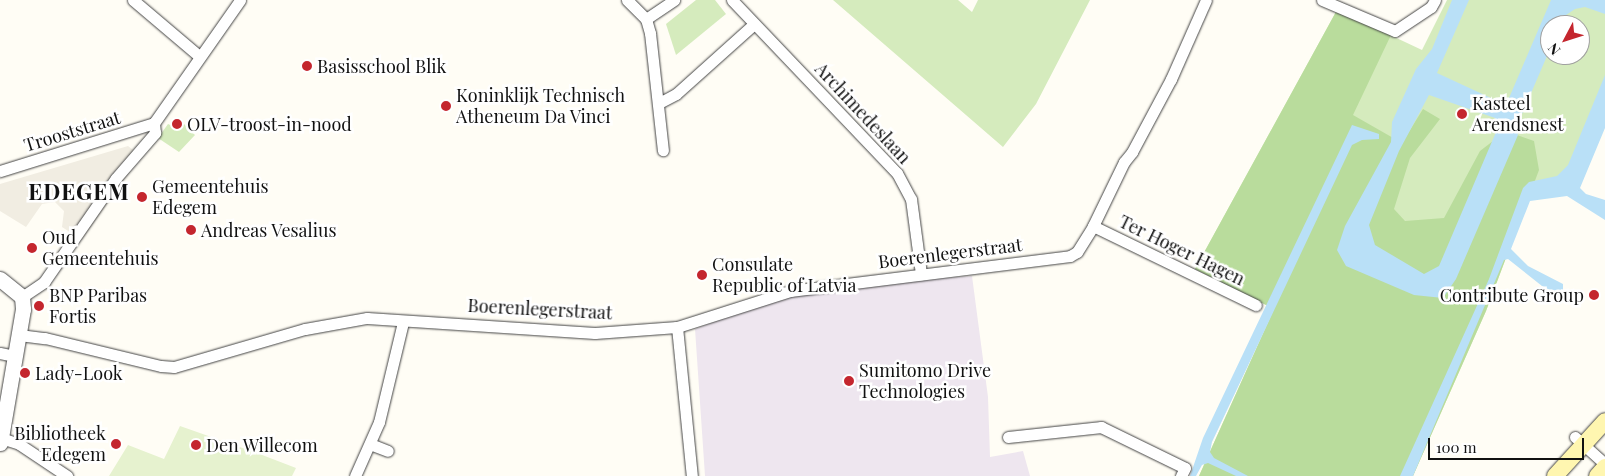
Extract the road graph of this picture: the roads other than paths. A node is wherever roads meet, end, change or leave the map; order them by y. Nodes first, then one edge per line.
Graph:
1 (133, 0) edge
2 (240, 0) edge
3 (627, 0) edge
4 (674, 0) edge
5 (732, 0) edge
6 (1206, 0) edge
7 (1322, 0) edge
8 (1435, 0) edge
9 (646, 19) junction
10 (754, 24) junction
11 (199, 56) junction
12 (660, 102) junction
13 (154, 123) junction
14 (663, 150) dead end
15 (0, 171) edge
16 (1093, 226) junction
17 (921, 274) junction
18 (0, 279) edge
19 (22, 297) junction
20 (1256, 305) dead end
21 (403, 322) junction
22 (677, 327) junction
23 (19, 336) junction
24 (7, 354) edge
25 (1605, 421) edge
26 (1008, 438) dead end
27 (1, 441) edge
28 (1580, 441) junction
29 (370, 444) junction
30 (388, 451) dead end
31 (1605, 465) edge
32 (1183, 472) edge
33 (67, 476) edge
34 (355, 476) edge
35 (692, 476) edge
36 (1555, 476) edge
37 (1597, 476) edge

1 - 11 street
2 - 11 street
3 - 9 street
4 - 9 street
5 - 10 street, Archimedeslaan
6 - 16 street, Boerenlegerstraat
7 - 8 street
9 - 12 street
10 - 12 street
10 - 17 street, Archimedeslaan
11 - 13 street
12 - 14 street
13 - 15 street, Trooststraat
13 - 19 street
16 - 17 street, Boerenlegerstraat
16 - 20 street, Ter Hoger Hagen
17 - 22 street, Boerenlegerstraat
18 - 19 street
19 - 23 street
21 - 22 street, Boerenlegerstraat
21 - 23 street, Boerenlegerstraat
21 - 29 street
22 - 35 street
23 - 24 street
24 - 27 street
25 - 28 main road
26 - 32 street
27 - 33 street
28 - 31 street
28 - 36 main road
29 - 30 street
29 - 34 street
31 - 37 main road

